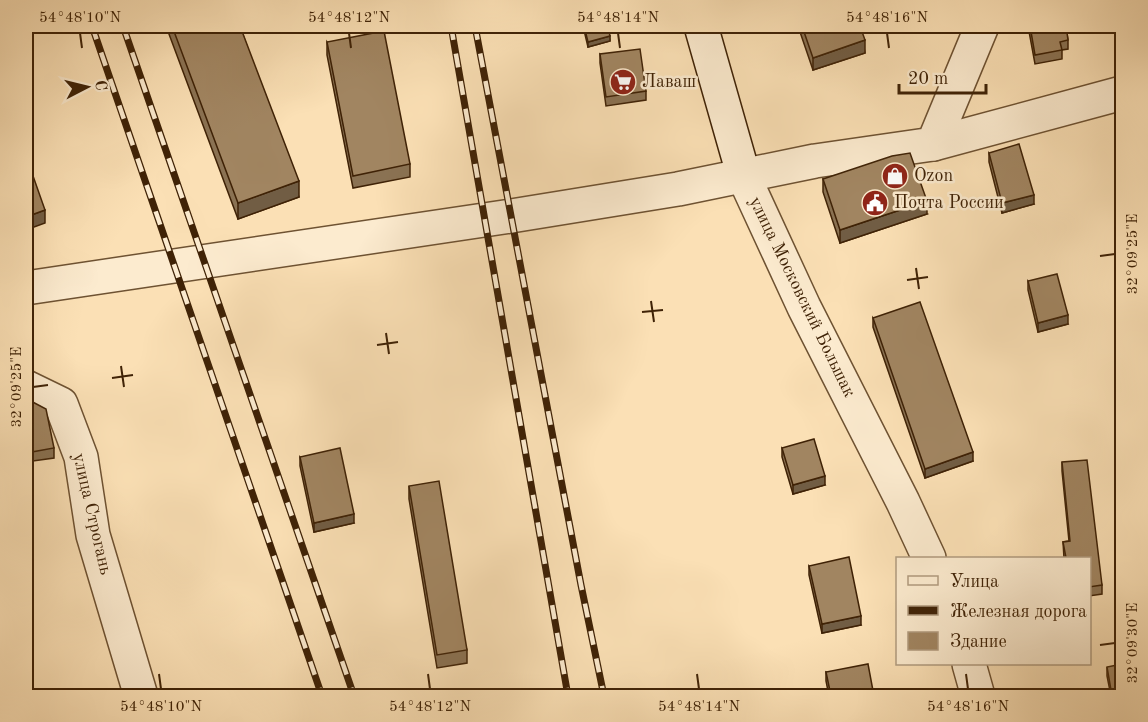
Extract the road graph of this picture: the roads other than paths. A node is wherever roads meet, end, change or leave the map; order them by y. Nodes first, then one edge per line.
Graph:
1 (701, 26) edge
2 (982, 26) edge
3 (1122, 93) edge
4 (933, 144) junction
5 (744, 177) junction
6 (26, 288) edge
7 (26, 387) edge
8 (929, 557) edge
9 (970, 665) edge
10 (141, 696) edge
11 (978, 696) edge

1 - 5 street, улица Московский Большак
2 - 4 street
3 - 4 street
4 - 5 street
5 - 6 street
5 - 8 street, улица Московский Большак
7 - 10 street, улица Строгань
9 - 11 street

